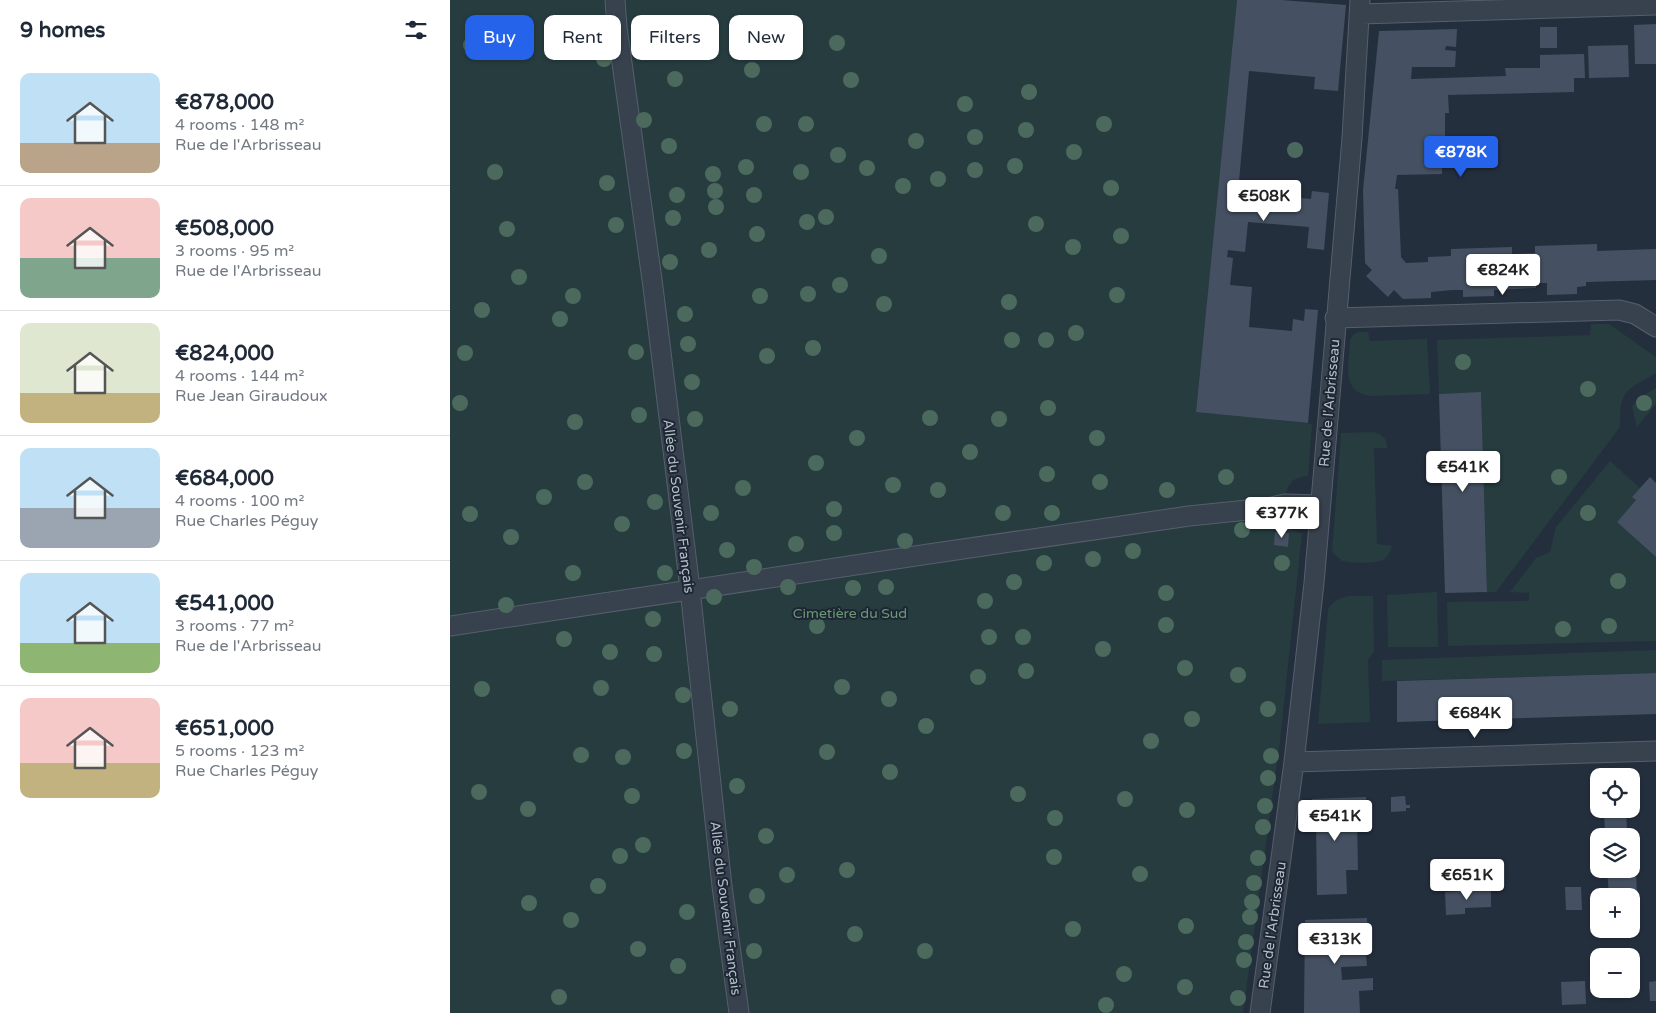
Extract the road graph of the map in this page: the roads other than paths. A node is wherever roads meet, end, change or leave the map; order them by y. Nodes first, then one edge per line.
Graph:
1 (615, 0) edge
2 (1656, 5) edge
3 (1360, 7) edge
4 (1335, 318) junction
5 (1656, 327) edge
6 (1320, 505) junction
7 (690, 589) junction
8 (450, 626) edge
9 (1656, 751) edge
10 (1294, 762) junction
11 (739, 1013) edge
12 (1260, 1013) edge

1 - 7 street, Allée du Souvenir Français
2 - 3 street
3 - 4 street, Rue de l'Arbrisseau
4 - 5 street
4 - 6 street, Rue de l'Arbrisseau
6 - 7 street
6 - 10 street, Rue de l'Arbrisseau
7 - 8 street
7 - 11 street, Allée du Souvenir Français
9 - 10 street
10 - 12 street, Rue de l'Arbrisseau

